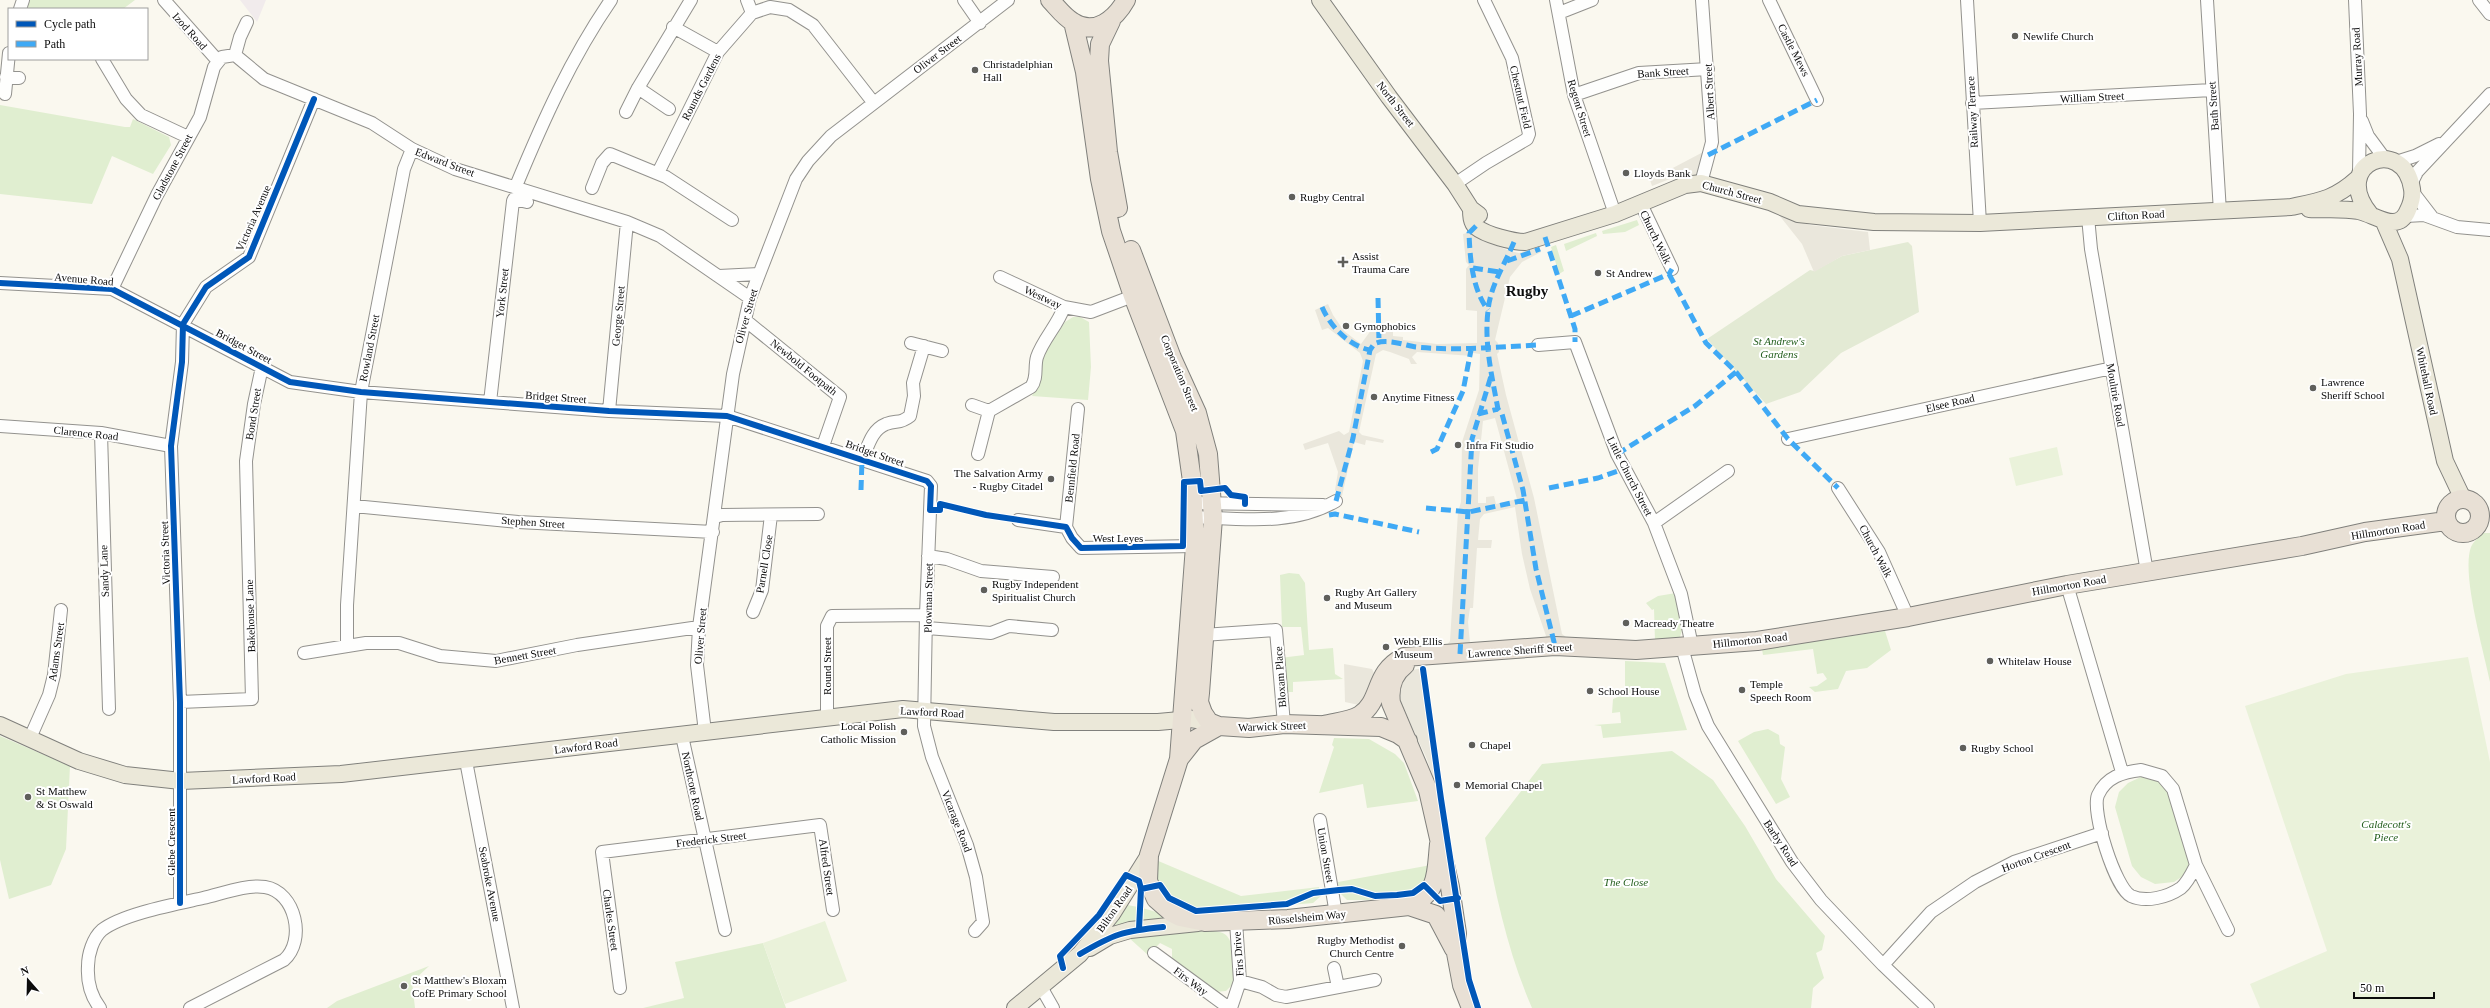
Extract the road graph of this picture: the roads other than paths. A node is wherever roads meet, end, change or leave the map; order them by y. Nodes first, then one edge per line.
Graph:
1 (164, 0) edge
2 (611, 0) edge
3 (691, 0) edge
4 (747, 0) edge
5 (964, 0) edge
6 (1050, 0) edge
7 (1320, 0) edge
8 (1484, 0) edge
9 (1556, 0) edge
10 (1592, 0) edge
11 (1702, 0) edge
12 (1769, 0) edge
13 (1967, 0) edge
14 (2207, 0) edge
15 (2355, 0) edge
16 (2479, 0) edge
17 (1009, 1) edge
18 (1122, 8) edge
19 (1559, 13) junction
20 (752, 14) junction
21 (2490, 14) edge
22 (247, 22) dead end
23 (1073, 22) junction
24 (980, 23) junction
25 (673, 27) junction
26 (718, 52) junction
27 (235, 55) junction
28 (8, 60) edge
29 (103, 60) edge
30 (218, 61) junction
31 (1708, 69) junction
32 (6, 77) junction
33 (19, 78) dead end
34 (638, 88) junction
35 (2212, 90) junction
36 (5, 94) dead end
37 (2490, 94) edge
38 (1574, 95) junction
39 (314, 99) junction
40 (1817, 100) dead end
41 (873, 102) junction
42 (1972, 103) junction
43 (669, 109) dead end
44 (626, 112) dead end
45 (2360, 114) junction
46 (188, 137) junction
47 (2446, 140) junction
48 (412, 149) junction
49 (1102, 152) junction
50 (2391, 161) junction
51 (658, 173) junction
52 (2358, 176) junction
53 (1701, 183) junction
54 (1456, 184) junction
55 (516, 186) junction
56 (2412, 187) junction
57 (592, 188) dead end
58 (527, 202) dead end
59 (1641, 204) junction
60 (2291, 207) junction
61 (1471, 209) joint
62 (2220, 212) junction
63 (1615, 214) junction
64 (2088, 217) junction
65 (2432, 217) junction
66 (2377, 218) junction
67 (2404, 218) junction
68 (732, 220) dead end
69 (627, 222) junction
70 (1980, 223) junction
71 (2490, 230) edge
72 (2400, 259) junction
73 (1672, 269) dead end
74 (759, 274) junction
75 (719, 276) junction
76 (1000, 277) dead end
77 (0, 283) edge
78 (112, 289) junction
79 (1133, 296) junction
80 (750, 298) junction
81 (1064, 307) junction
82 (745, 320) junction
83 (183, 324) junction
84 (911, 343) dead end
85 (1538, 345) dead end
86 (924, 346) junction
87 (942, 351) dead end
88 (262, 367) junction
89 (2112, 368) junction
90 (361, 392) junction
91 (490, 402) junction
92 (972, 405) dead end
93 (1078, 409) dead end
94 (609, 411) junction
95 (989, 411) junction
96 (727, 416) junction
97 (0, 426) edge
98 (101, 433) junction
99 (1788, 439) dead end
100 (171, 446) junction
101 (823, 446) junction
102 (978, 454) dead end
103 (862, 460) junction
104 (246, 461) joint
105 (1728, 471) dead end
106 (931, 486) joint
107 (1838, 488) dead end
108 (2463, 499) junction
109 (1332, 503) dead end
110 (354, 506) junction
111 (1195, 510) junction
112 (1213, 510) junction
113 (818, 514) dead end
114 (771, 515) junction
115 (715, 517) junction
116 (1018, 520) dead end
117 (2446, 521) junction
118 (2485, 521) edge
119 (1654, 523) junction
120 (1066, 527) junction
121 (713, 532) junction
122 (1195, 546) junction
123 (928, 556) junction
124 (2147, 572) junction
125 (1053, 577) dead end
126 (2067, 585) junction
127 (61, 610) dead end
128 (753, 612) dead end
129 (926, 615) junction
130 (1908, 617) junction
131 (700, 627) junction
132 (927, 628) junction
133 (1052, 630) dead end
134 (1203, 635) junction
135 (347, 645) junction
136 (1687, 647) junction
137 (304, 653) dead end
138 (1420, 657) junction
139 (180, 702) junction
140 (109, 709) dead end
141 (925, 709) junction
142 (827, 716) junction
143 (1181, 719) junction
144 (1214, 724) junction
145 (1284, 724) junction
146 (1324, 724) junction
147 (0, 725) edge
148 (705, 732) junction
149 (682, 736) junction
150 (30, 738) junction
151 (1408, 741) junction
152 (1179, 759) junction
153 (466, 761) junction
154 (2122, 772) junction
155 (181, 781) junction
156 (1320, 820) dead end
157 (820, 825) joint
158 (2102, 832) junction
159 (705, 841) junction
160 (1439, 844) junction
161 (602, 852) joint
162 (1149, 855) junction
163 (2196, 865) junction
164 (180, 903) junction
165 (1409, 906) junction
166 (833, 910) dead end
167 (1336, 914) junction
168 (1205, 922) junction
169 (1236, 922) junction
170 (725, 930) dead end
171 (2228, 930) dead end
172 (975, 931) dead end
173 (1154, 953) dead end
174 (1456, 953) junction
175 (1080, 954) junction
176 (1883, 965) junction
177 (1334, 968) dead end
178 (1375, 980) dead end
179 (1240, 981) junction
180 (1041, 987) junction
181 (1338, 987) junction
182 (620, 988) dead end
183 (100, 1008) edge
184 (190, 1008) edge
185 (513, 1008) edge
186 (1015, 1008) edge
187 (1053, 1008) edge
188 (1230, 1008) edge
189 (1471, 1008) edge
190 (1928, 1008) edge

1 - 30 street, Izod Road
2 - 55 street
3 - 25 street
4 - 20 street
5 - 24 street
6 - 23 highway
7 - 54 main road, North Street
8 - 54 street, Chestnut Field
9 - 19 street, Regent Street
10 - 19 street
11 - 31 street, Albert Street
12 - 40 street, Castle Mews
13 - 42 street, Railway Terrace
14 - 35 street, Bath Street
15 - 45 street, Murray Road
16 - 21 street
17 - 24 street, Oliver Street
18 - 23 highway
18 - 49 highway, Corporation Street
19 - 38 street, Regent Street
20 - 26 street, Rounds Gardens
20 - 41 street, Rounds Gardens
22 - 27 street
23 - 49 highway, Corporation Street
24 - 41 street, Oliver Street
25 - 26 street
25 - 34 street
26 - 51 street, Rounds Gardens
27 - 30 street
27 - 39 street, Edward Street
28 - 32 street
29 - 46 street
30 - 46 street, Gladstone Street
31 - 38 street, Bank Street
31 - 53 street, Albert Street
32 - 33 street
32 - 36 street
34 - 43 street
34 - 44 street
35 - 42 street, William Street
35 - 62 street, Bath Street
37 - 47 street, Clifton Road
38 - 63 street, Regent Street
39 - 48 street, Edward Street
39 - 83 street, Victoria Avenue
41 - 74 street, Oliver Street
42 - 70 street, Railway Terrace
45 - 50 street, Murray Road
45 - 52 street, Murray Road
46 - 78 street, Gladstone Street
47 - 50 street, Clifton Road
47 - 56 street, Clifton Road
48 - 55 street, Edward Street
48 - 90 street, Rowland Street
49 - 79 highway, Corporation Street
49 - 112 highway, Corporation Street
50 - 52 main road, Clifton Road
50 - 56 main road
51 - 57 street
51 - 68 street
52 - 60 main road, Clifton Road
52 - 66 main road
53 - 59 main road, Church Street
53 - 70 main road, Church Street
54 - 61 main road, North Street
55 - 69 street, Edward Street
56 - 65 street
56 - 67 main road, Clifton Road
58 - 91 street, York Street
59 - 63 main road, Church Street
59 - 73 street, Church Walk
60 - 62 main road, Clifton Road
60 - 66 main road, Clifton Road
61 - 63 main road, Church Street
62 - 64 main road, Clifton Road
64 - 70 main road, Clifton Road
64 - 89 street, Moultrie Road
65 - 67 street
65 - 71 street
66 - 67 main road, Clifton Road
66 - 72 main road, Whitehall Road
67 - 72 main road, Whitehall Road
69 - 75 street, Edward Street
69 - 94 street, George Street
72 - 108 main road, Whitehall Road
74 - 75 street
74 - 80 street, Oliver Street
75 - 80 street, Edward Street
76 - 81 street, Westway
77 - 78 street, Avenue Road
78 - 83 street, Avenue Road
79 - 81 street, Westway
79 - 111 highway, Corporation Street
80 - 82 street, Oliver Street
81 - 95 street
82 - 96 street, Oliver Street
82 - 101 street, Newbold Footpath
83 - 88 street, Bridget Street
83 - 100 street, Victoria Street
84 - 86 street
85 - 119 street, Little Church Street
86 - 87 street
86 - 103 street
88 - 90 street, Bridget Street
88 - 104 street, Bond Street
89 - 99 street, Elsee Road
89 - 124 street, Moultrie Road
90 - 91 street, Bridget Street
90 - 110 street, Rowland Street
91 - 94 street, Bridget Street
92 - 95 street
93 - 120 street, Bennfield Road
94 - 96 street, Bridget Street
95 - 102 street
96 - 101 street, Bridget Street
96 - 115 street, Oliver Street
97 - 98 street, Clarence Road
98 - 100 street, Clarence Road
98 - 140 street, Sandy Lane
100 - 139 street, Victoria Street
101 - 103 street, Bridget Street
103 - 106 street, Bridget Street
104 - 139 street, Bakehouse Lane
105 - 119 street
106 - 123 street, Plowman Street
107 - 130 street, Church Walk
108 - 117 highway
108 - 118 highway
109 - 112 street
110 - 121 street, Stephen Street
110 - 135 street, Rowland Street
111 - 112 street
111 - 122 highway, Corporation Street
112 - 134 highway, Corporation Street
113 - 114 street
114 - 115 street
114 - 128 street, Parnell Close
115 - 121 street, Oliver Street
116 - 120 street
117 - 118 highway
117 - 124 highway, Hillmorton Road
119 - 136 street, Little Church Street
120 - 122 street, West Leyes
121 - 131 street, Oliver Street
122 - 143 highway, Corporation Street
123 - 125 street
123 - 129 street, Plowman Street
124 - 126 highway, Hillmorton Road
126 - 130 highway, Hillmorton Road
126 - 154 street
127 - 150 street, Adams Street
129 - 132 street, Plowman Street
129 - 142 street, Round Street
130 - 136 highway, Hillmorton Road
131 - 135 street, Bennett Street
131 - 148 street, Oliver Street
132 - 133 street
132 - 141 street, Plowman Street
134 - 144 highway, Corporation Street
134 - 145 street, Bloxam Place
135 - 137 street, Bennett Street
136 - 138 highway, Lawrence Sheriff Street
136 - 176 street, Barby Road
138 - 146 highway, Lawrence Sheriff Street
138 - 151 highway, Lawrence Sheriff Street
139 - 155 street, Victoria Street
141 - 142 main road, Lawford Road
141 - 143 main road, Lawford Road
141 - 172 street, Vicarage Road
142 - 148 main road, Lawford Road
143 - 144 main road, Warwick Street
143 - 152 highway, Bilton Road
144 - 145 highway, Warwick Street
144 - 152 highway, Bilton Road
145 - 146 highway, Warwick Street
146 - 151 highway
147 - 150 main road, Lawford Road
148 - 149 main road, Lawford Road
149 - 153 main road, Lawford Road
149 - 159 street, Northcote Road
150 - 155 main road, Lawford Road
151 - 160 highway, Lawrence Sheriff Street
152 - 162 highway, Bilton Road
153 - 155 main road, Lawford Road
153 - 185 street, Seabroke Avenue
154 - 158 street
154 - 163 street
155 - 164 street, Glebe Crescent
156 - 167 street, Union Street
157 - 159 street, Frederick Street
157 - 166 street, Alfred Street
158 - 163 street
158 - 176 street, Horton Crescent
159 - 161 street, Frederick Street
159 - 170 street, Northcote Road
160 - 165 highway, Rüsselsheim Way
160 - 174 highway
161 - 182 street, Charles Street
162 - 168 highway, Rüsselsheim Way
162 - 175 main road, Bilton Road
163 - 171 street
164 - 183 street
164 - 184 street
165 - 167 highway, Rüsselsheim Way
165 - 174 highway, Rüsselsheim Way
167 - 169 highway, Rüsselsheim Way
168 - 169 highway, Rüsselsheim Way
168 - 175 main road, Rüsselsheim Way
169 - 179 street, Firs Drive
173 - 188 street, Firs Way
174 - 189 highway
175 - 180 main road, Bilton Road
176 - 190 street, Barby Road
177 - 181 street
178 - 181 street
179 - 181 street
179 - 188 street, Firs Drive
180 - 186 main road, Bilton Road
180 - 187 street

